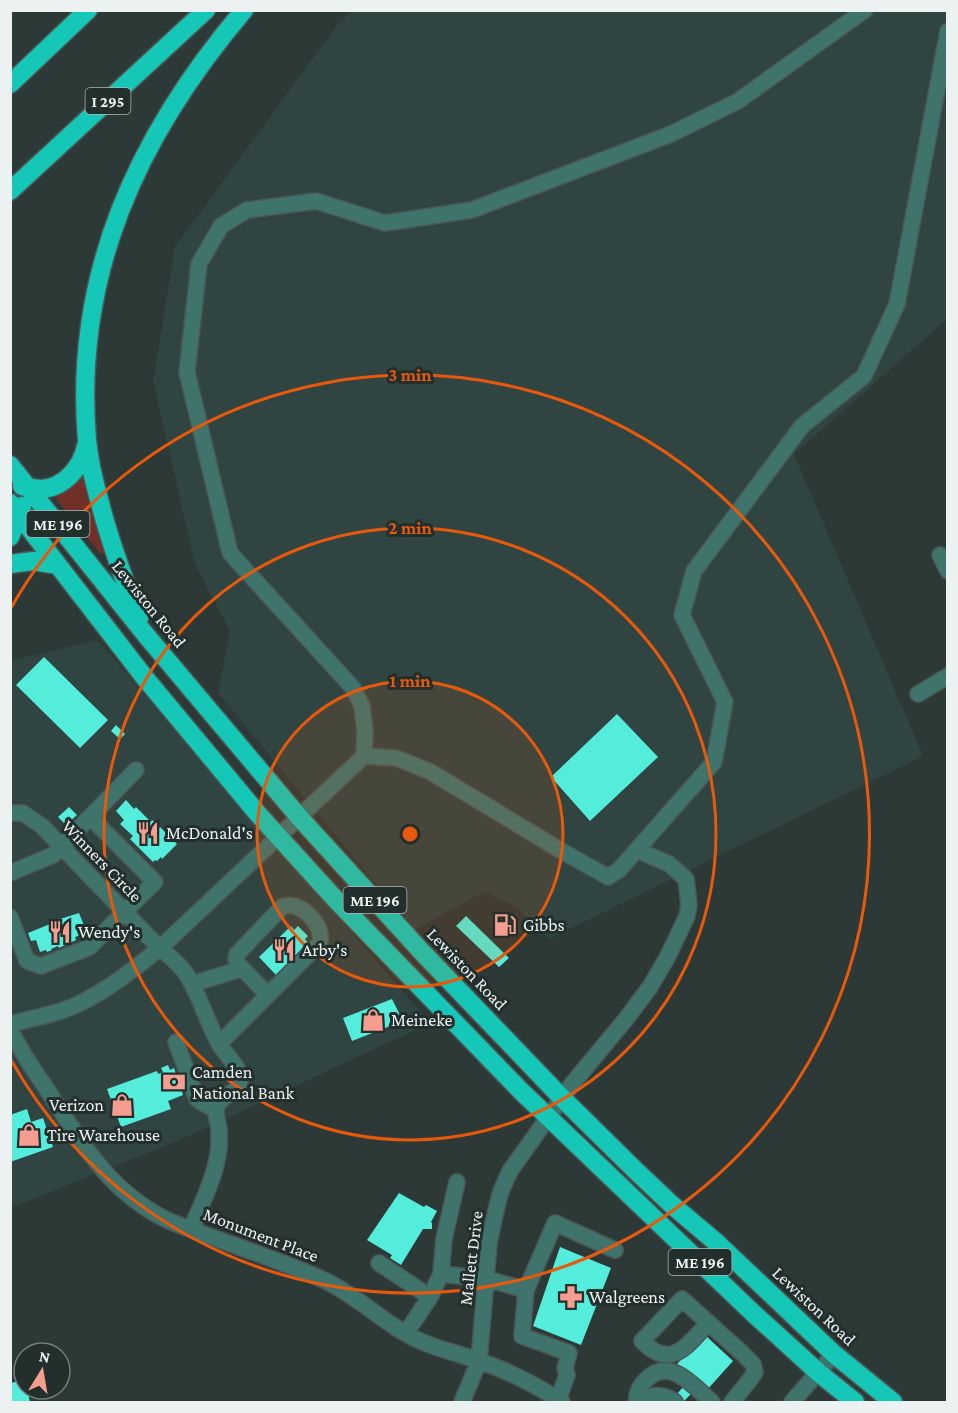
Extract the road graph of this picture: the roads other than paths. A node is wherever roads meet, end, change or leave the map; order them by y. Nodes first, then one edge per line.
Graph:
1 (88, 10) edge
2 (206, 10) edge
3 (244, 10) edge
4 (865, 10) edge
5 (948, 31) edge
6 (10, 84) edge
7 (10, 191) edge
8 (87, 441) junction
9 (10, 465) edge
10 (10, 483) edge
11 (28, 488) junction
12 (15, 509) edge
13 (10, 537) edge
14 (940, 555) dead end
15 (10, 564) edge
16 (58, 565) junction
17 (948, 571) edge
18 (145, 634) junction
19 (948, 676) edge
20 (918, 694) dead end
21 (364, 756) junction
22 (136, 770) dead end
23 (10, 813) edge
24 (90, 817) junction
25 (299, 818) junction
26 (279, 836) junction
27 (61, 846) junction
28 (637, 850) junction
29 (10, 873) edge
30 (124, 912) junction
31 (10, 917) edge
32 (160, 948) junction
33 (241, 969) junction
34 (192, 984) junction
35 (268, 995) junction
36 (10, 1026) edge
37 (176, 1042) dead end
38 (219, 1044) junction
39 (562, 1098) junction
40 (216, 1110) junction
41 (549, 1118) junction
42 (457, 1182) dead end
43 (191, 1229) junction
44 (615, 1250) dead end
45 (379, 1263) dead end
46 (441, 1274) junction
47 (486, 1278) junction
48 (526, 1290) junction
49 (430, 1297) junction
50 (708, 1323) junction
51 (406, 1333) junction
52 (834, 1354) junction
53 (673, 1355) junction
54 (479, 1361) junction
55 (662, 1370) junction
56 (819, 1373) junction
57 (560, 1401) edge
58 (462, 1402) edge
59 (639, 1402) edge
60 (675, 1402) edge
61 (712, 1402) edge
62 (732, 1402) edge
63 (792, 1402) edge
64 (855, 1402) edge
65 (893, 1402) edge

1 - 6 highway
2 - 7 highway, I 295
3 - 8 highway
4 - 21 street
5 - 28 street
8 - 11 highway
8 - 18 highway
9 - 11 highway, Lewiston Road / ME 196
10 - 11 highway
11 - 12 highway
11 - 18 highway, Lewiston Road / ME 196
12 - 13 highway
12 - 16 highway, ME 196
14 - 17 street
15 - 16 highway
16 - 26 highway, ME 196
18 - 25 highway, Lewiston Road / ME 196
19 - 20 street
21 - 25 street
21 - 28 street
22 - 24 street
23 - 27 street, Winners Circle
24 - 27 street
24 - 30 street
25 - 26 street
25 - 39 highway, Lewiston Road / ME 196
26 - 32 street
26 - 41 highway, ME 196
27 - 29 street
27 - 30 street, Winners Circle
28 - 39 street, Mallett Drive
30 - 31 street
30 - 32 street, Winners Circle
32 - 34 street, Winners Circle
32 - 36 street
33 - 34 street
33 - 35 street
33 - 35 street
34 - 38 street, Winners Circle
35 - 38 street
36 - 43 street, Monument Place
37 - 40 street
38 - 40 street, Winners Circle
39 - 41 street, Mallett Drive
39 - 52 highway, Lewiston Road / ME 196
40 - 43 street
41 - 47 street, Mallett Drive
41 - 56 highway, ME 196
42 - 46 street
43 - 51 street, Monument Place
44 - 48 street
45 - 49 street
46 - 47 street
46 - 49 street
47 - 48 street
47 - 54 street, Mallett Drive
48 - 57 street
49 - 51 street
50 - 53 street
50 - 53 street
50 - 62 street
51 - 54 street, Monument Place
52 - 56 street
52 - 65 highway, Lewiston Road / ME 196
53 - 55 street
54 - 57 street, Monument Place
54 - 58 street, Mallett Drive
55 - 59 street
55 - 61 street
56 - 63 street
56 - 64 highway, ME 196
59 - 60 street

